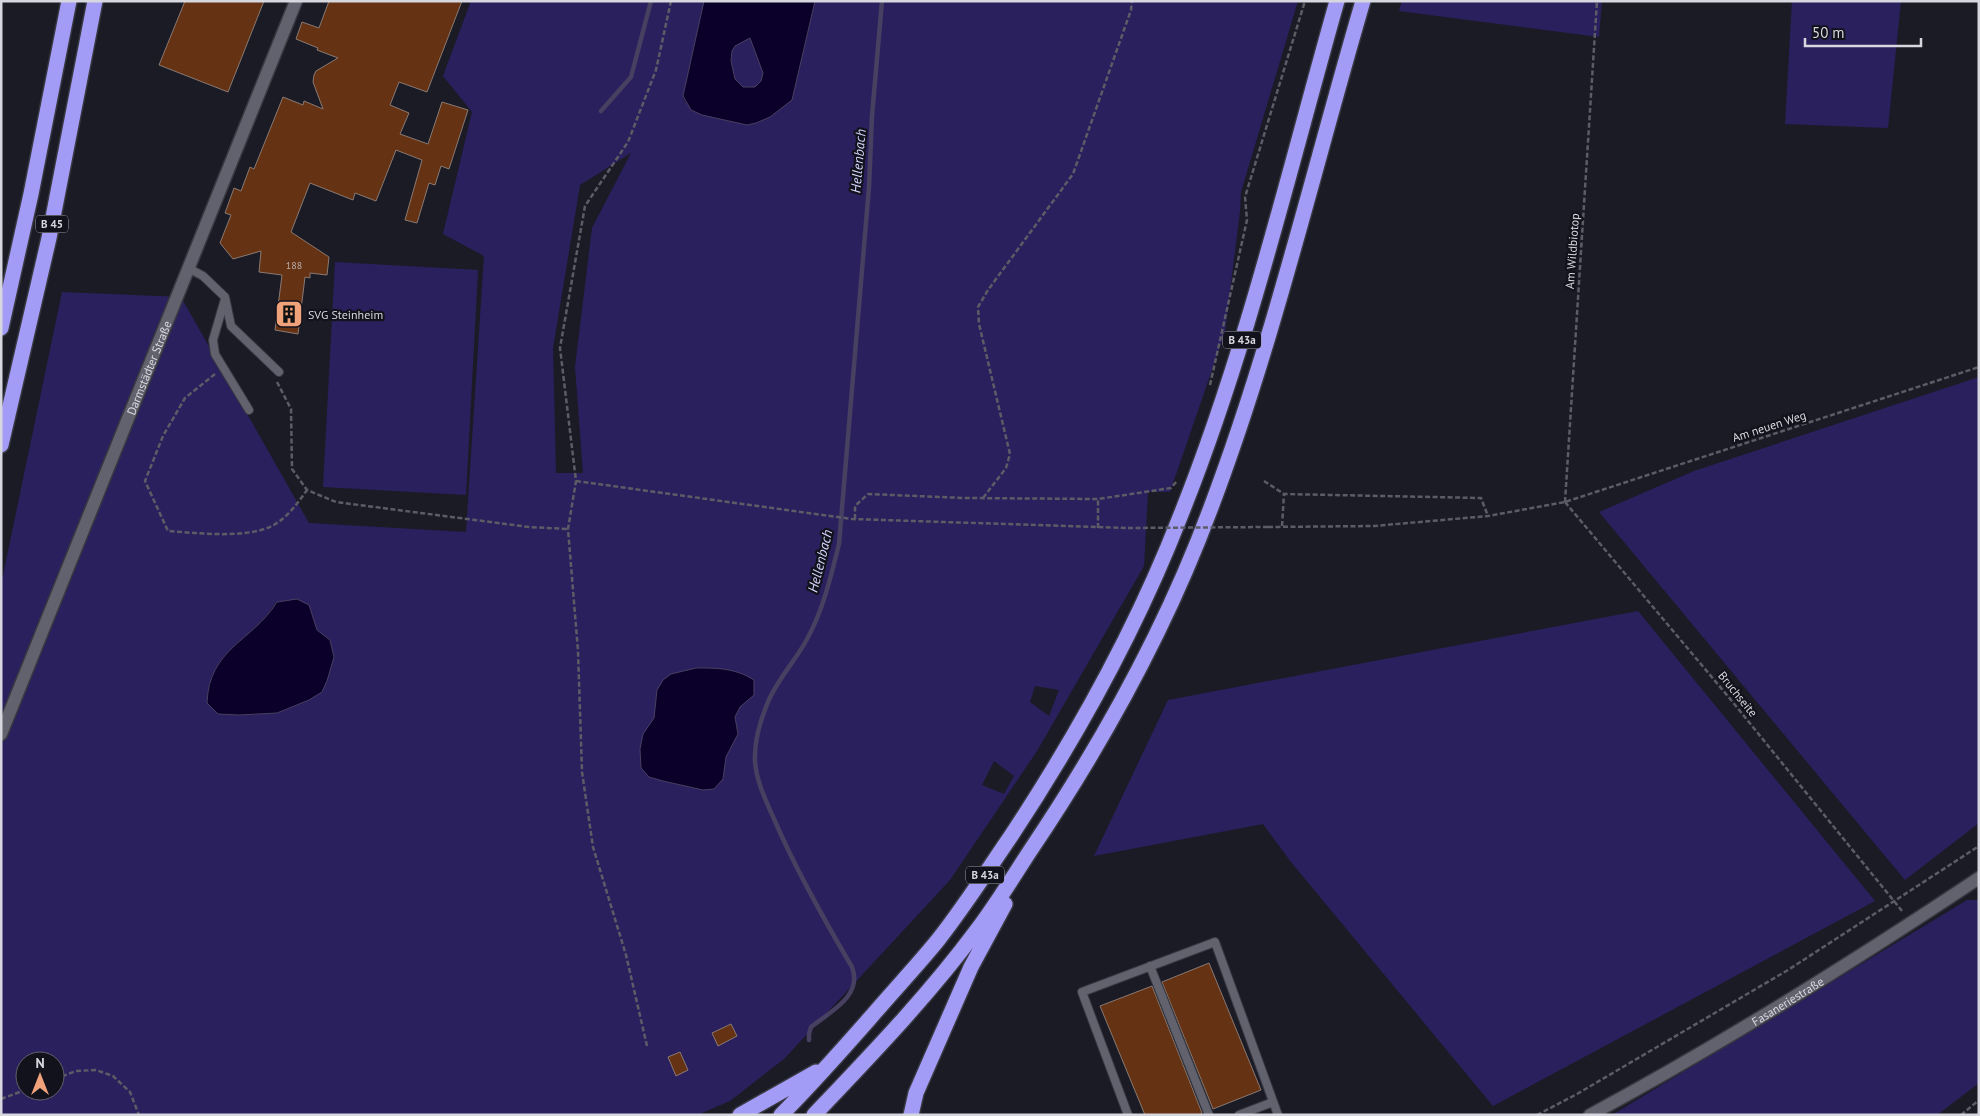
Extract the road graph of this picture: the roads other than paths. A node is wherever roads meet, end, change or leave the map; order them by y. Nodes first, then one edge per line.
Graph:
1 (69, 1) edge
2 (95, 1) edge
3 (296, 1) edge
4 (1337, 1) edge
5 (1363, 1) edge
6 (188, 268) junction
7 (225, 297) junction
8 (1, 328) edge
9 (279, 372) road end
10 (249, 410) dead end
11 (1, 445) edge
12 (1, 734) edge
13 (1052, 819) junction
14 (1979, 878) edge
15 (1150, 966) junction
16 (830, 1064) junction
17 (1273, 1102) junction
18 (740, 1115) edge
19 (781, 1115) edge
20 (814, 1115) edge
21 (911, 1115) edge
22 (1128, 1115) edge
23 (1209, 1115) edge
24 (1239, 1115) edge
25 (1278, 1115) edge
26 (1590, 1115) edge

1 - 8 highway, B 45
2 - 11 highway, B 45
3 - 6 street, Darmstädter Straße
4 - 16 highway, B 43a
5 - 13 highway, B 43a
6 - 7 lane
6 - 12 street, Darmstädter Straße
7 - 9 lane
7 - 10 lane
13 - 20 highway, B 43a
13 - 21 highway
14 - 26 street, Fasaneriestraße
15 - 17 lane
15 - 22 lane
15 - 23 lane
16 - 18 highway
16 - 19 highway, B 43a
17 - 24 lane
17 - 25 lane

